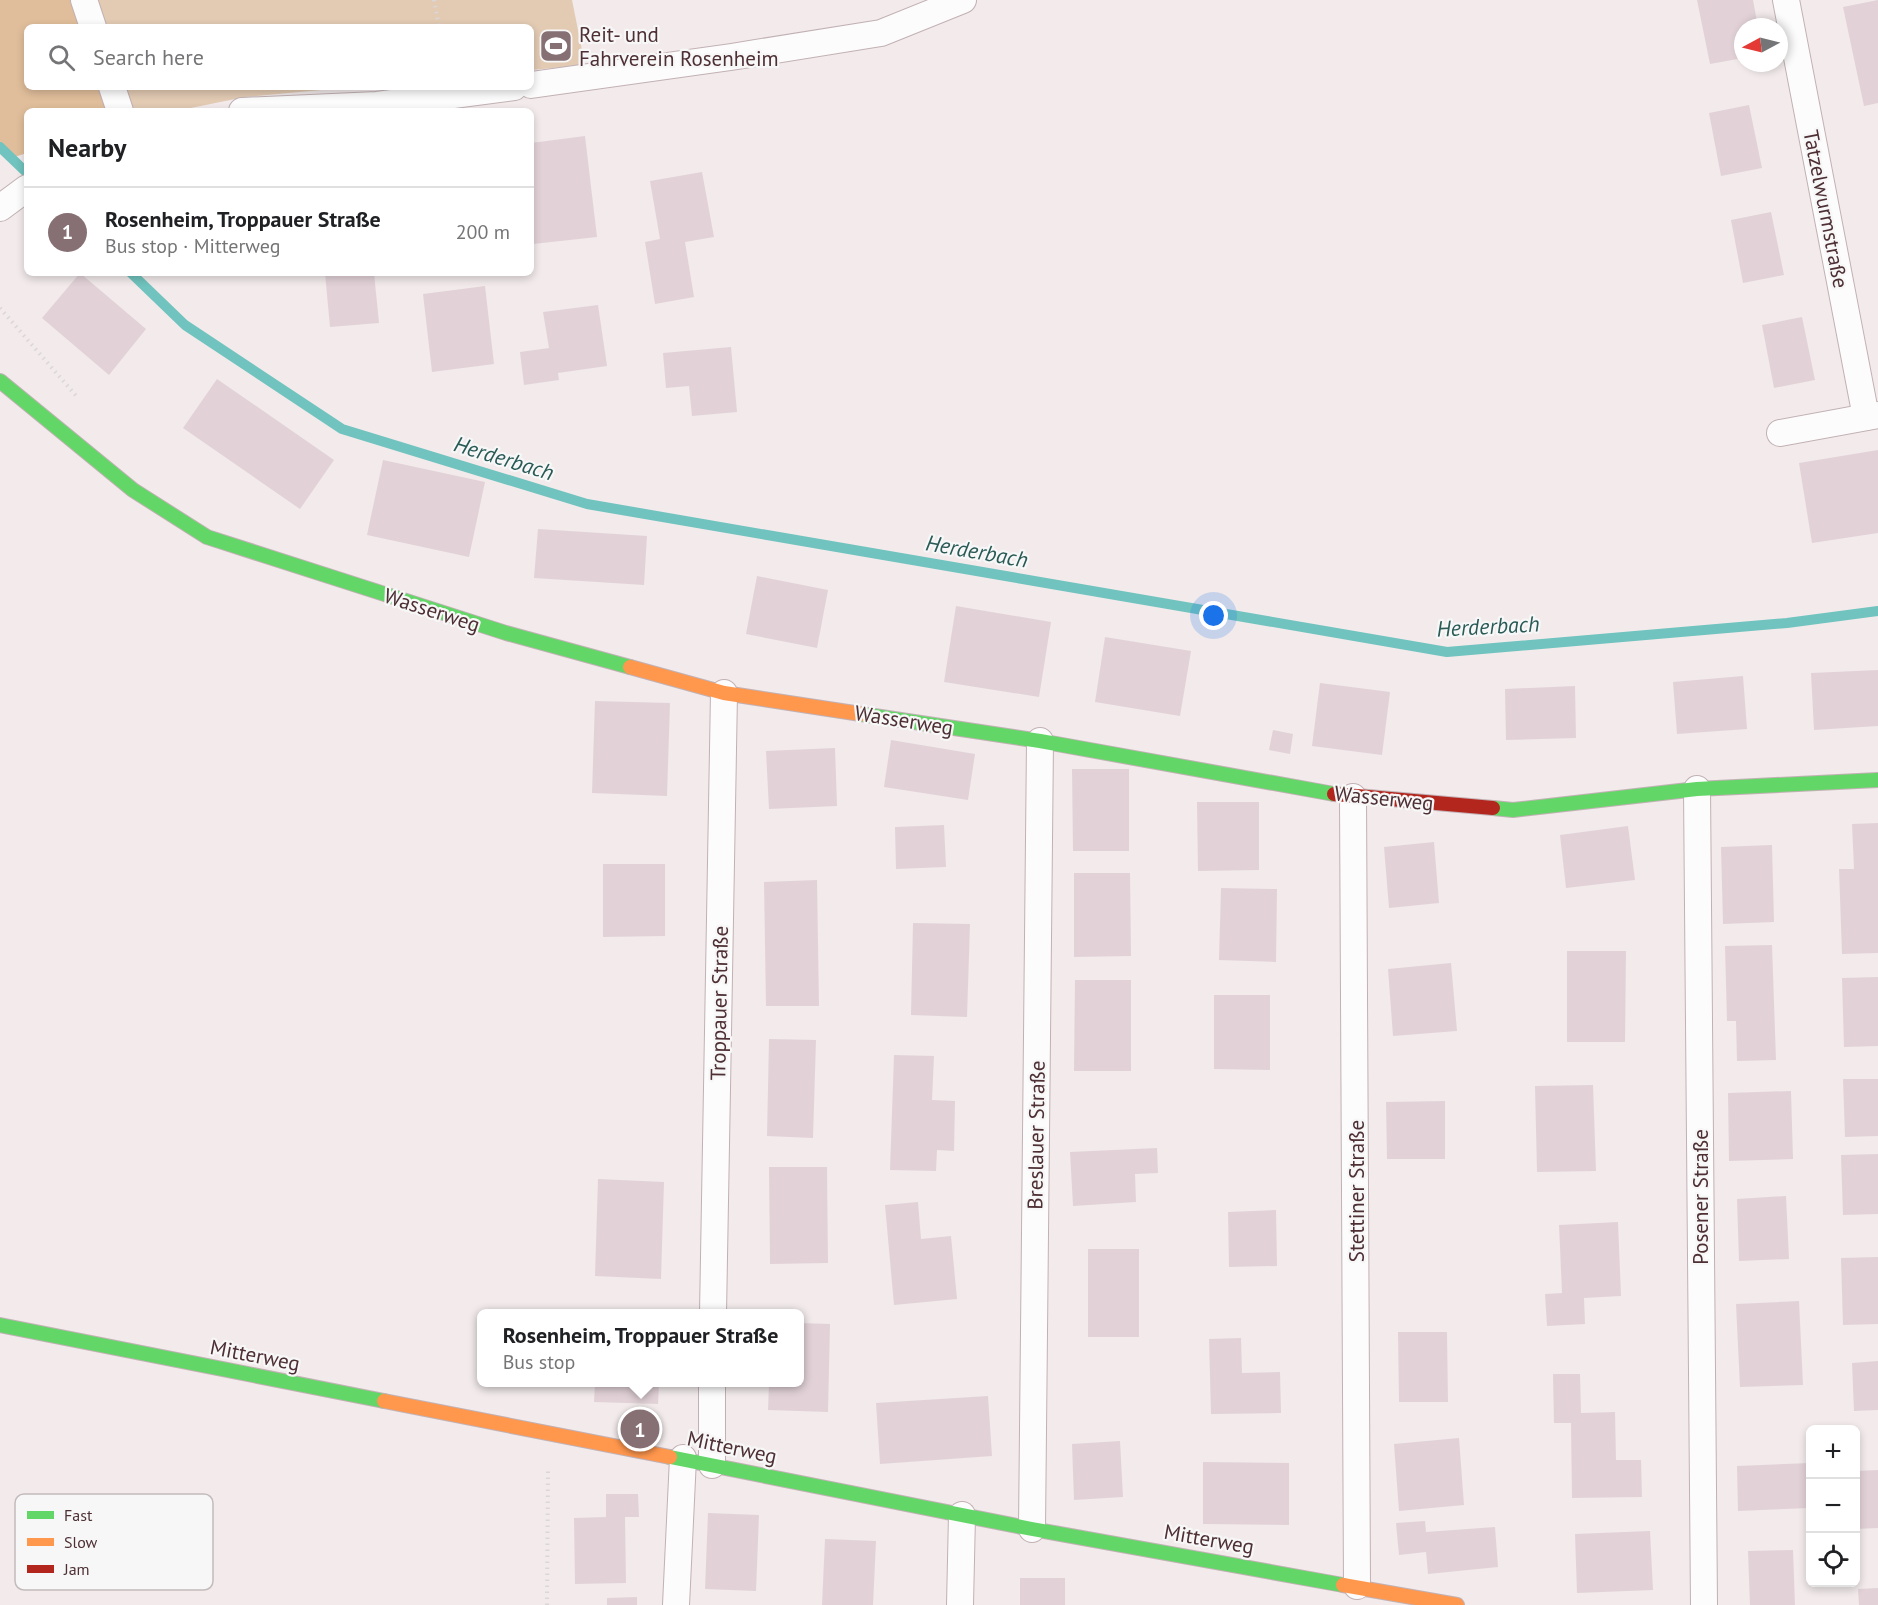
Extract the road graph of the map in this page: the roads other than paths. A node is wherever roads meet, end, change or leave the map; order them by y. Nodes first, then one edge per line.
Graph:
1 (84, 0) edge
2 (963, 0) edge
3 (1786, 0) edge
4 (92, 24) edge
5 (534, 85) edge
6 (113, 90) edge
7 (491, 90) edge
8 (119, 108) edge
9 (310, 108) edge
10 (23, 190) edge
11 (0, 208) edge
12 (0, 381) edge
13 (1872, 416) edge
14 (1780, 433) dead end
15 (724, 693) junction
16 (1040, 741) junction
17 (1878, 780) edge
18 (1696, 789) junction
19 (1353, 797) junction
20 (713, 1309) edge
21 (0, 1325) edge
22 (712, 1387) edge
23 (683, 1458) junction
24 (712, 1465) junction
25 (962, 1515) junction
26 (1032, 1529) junction
27 (1357, 1586) junction
28 (676, 1605) edge
29 (960, 1605) edge
30 (1457, 1605) edge
31 (1704, 1605) edge

1 - 4 street
2 - 5 street
3 - 13 street, Tatzelwurmstraße
6 - 8 street
7 - 9 street
10 - 11 street
12 - 15 street, Wasserweg
13 - 14 street
15 - 16 street, Wasserweg
15 - 20 street, Troppauer Straße
16 - 19 street, Wasserweg
16 - 26 street, Breslauer Straße
17 - 18 street, Wasserweg
18 - 19 street, Wasserweg
18 - 31 street, Posener Straße
19 - 27 street, Stettiner Straße
21 - 23 street, Mitterweg
22 - 24 street
23 - 24 street, Mitterweg
23 - 28 street
24 - 25 street, Mitterweg
25 - 26 street, Mitterweg
25 - 29 street
26 - 27 street, Mitterweg
27 - 30 street, Mitterweg

